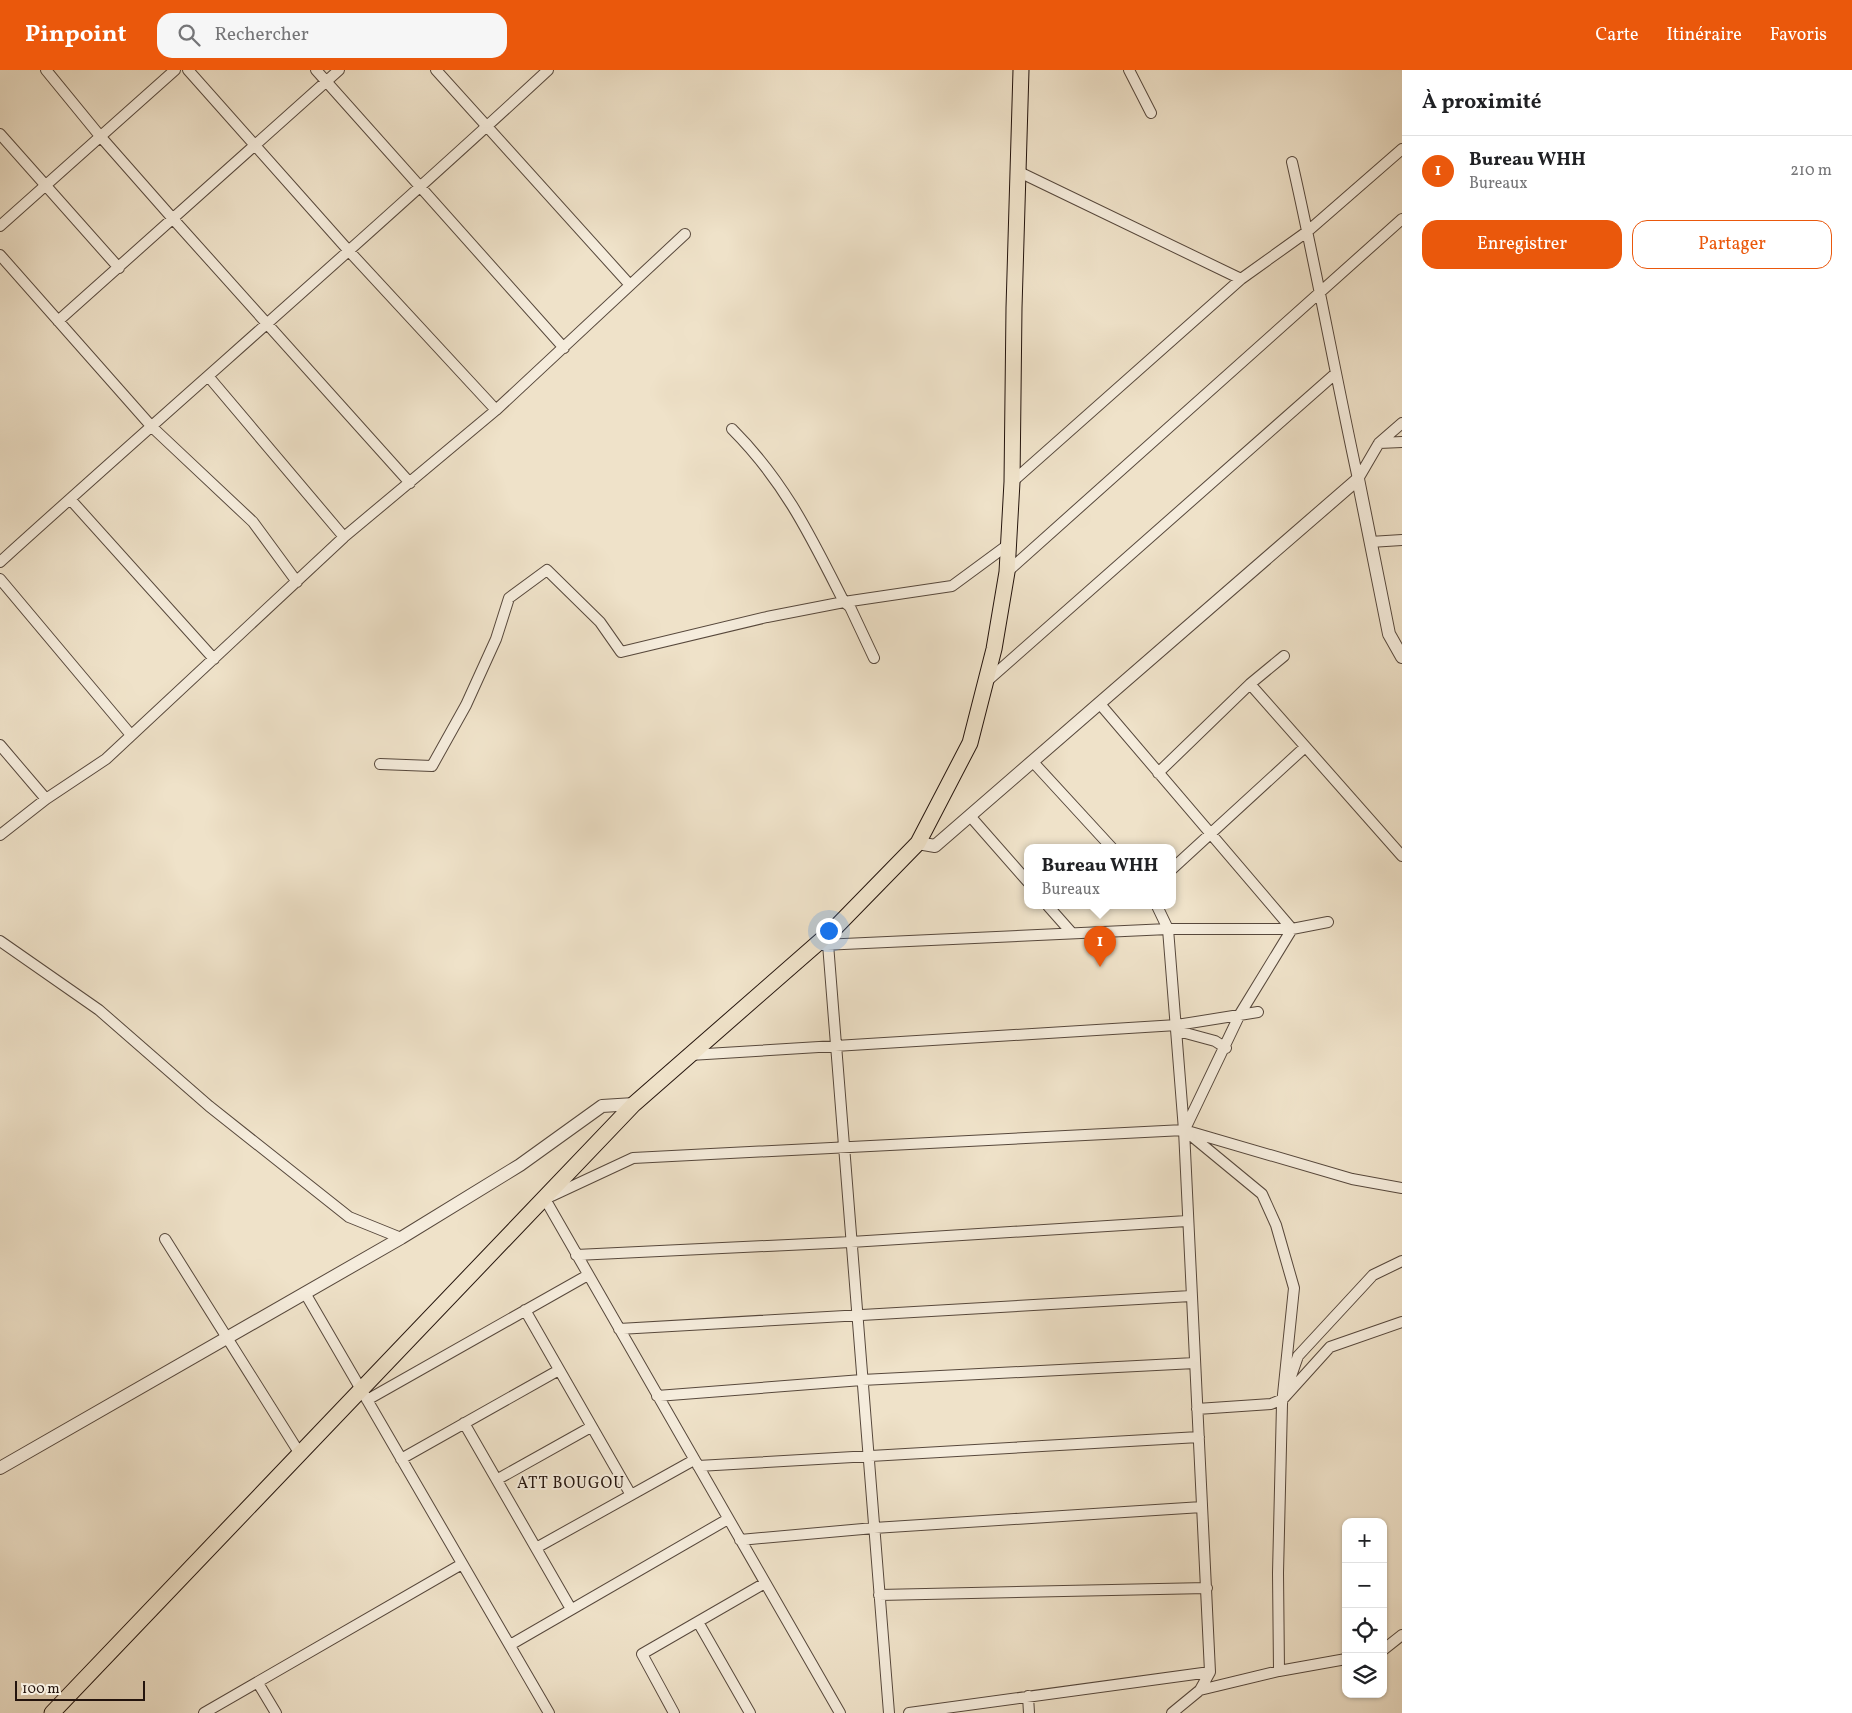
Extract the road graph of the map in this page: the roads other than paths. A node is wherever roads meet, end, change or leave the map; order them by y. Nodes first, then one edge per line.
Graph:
1 (175, 70) edge
2 (188, 70) edge
3 (316, 70) edge
4 (339, 70) edge
5 (436, 70) edge
6 (548, 70) edge
7 (1021, 70) edge
8 (1130, 70) edge
9 (52, 72) edge
10 (326, 81) junction
11 (1151, 113) dead end
12 (486, 128) junction
13 (0, 134) edge
14 (100, 136) junction
15 (256, 145) junction
16 (1402, 150) edge
17 (1292, 162) dead end
18 (1017, 171) junction
19 (46, 187) junction
20 (421, 189) junction
21 (1402, 218) edge
22 (174, 220) junction
23 (0, 226) edge
24 (1308, 232) junction
25 (685, 234) dead end
26 (348, 250) junction
27 (0, 255) edge
28 (119, 268) junction
29 (1241, 279) junction
30 (630, 285) junction
31 (1318, 293) junction
32 (58, 321) junction
33 (268, 324) junction
34 (564, 348) junction
35 (1335, 374) junction
36 (208, 376) junction
37 (496, 410) junction
38 (1402, 423) edge
39 (152, 427) junction
40 (732, 429) dead end
41 (1402, 442) edge
42 (1380, 443) junction
43 (1358, 479) junction
44 (1012, 482) junction
45 (410, 483) junction
46 (70, 499) junction
47 (344, 537) junction
48 (1402, 540) edge
49 (1370, 542) junction
50 (1009, 544) junction
51 (0, 562) edge
52 (1007, 572) junction
53 (0, 580) edge
54 (297, 582) junction
55 (844, 602) junction
56 (1284, 656) dead end
57 (1402, 657) edge
58 (874, 658) dead end
59 (214, 659) junction
60 (986, 682) junction
61 (1250, 684) junction
62 (1100, 704) junction
63 (132, 735) junction
64 (0, 745) edge
65 (1304, 748) junction
66 (1033, 762) junction
67 (380, 764) dead end
68 (1158, 773) junction
69 (46, 799) junction
70 (970, 816) junction
71 (1209, 834) junction
72 (0, 835) edge
73 (918, 843) junction
74 (1108, 844) edge
75 (1402, 856) edge
76 (1176, 865) edge
77 (1024, 877) edge
78 (1051, 909) edge
79 (1159, 909) edge
80 (1328, 922) dead end
81 (1168, 929) junction
82 (1292, 929) junction
83 (1071, 932) junction
84 (0, 940) edge
85 (821, 945) junction
86 (1258, 1012) dead end
87 (1240, 1014) junction
88 (1178, 1028) junction
89 (836, 1045) junction
90 (1226, 1048) junction
91 (690, 1055) junction
92 (634, 1104) junction
93 (1184, 1130) junction
94 (844, 1148) junction
95 (1402, 1188) edge
96 (545, 1199) junction
97 (1187, 1221) junction
98 (401, 1238) junction
99 (165, 1239) dead end
100 (851, 1242) junction
101 (576, 1255) junction
102 (1402, 1261) edge
103 (588, 1275) junction
104 (305, 1293) junction
105 (1191, 1296) junction
106 (525, 1310) junction
107 (857, 1317) junction
108 (1402, 1322) edge
109 (619, 1330) junction
110 (227, 1338) junction
111 (1195, 1363) junction
112 (559, 1370) junction
113 (862, 1380) junction
114 (364, 1394) junction
115 (657, 1396) junction
116 (1283, 1399) junction
117 (1197, 1409) junction
118 (464, 1423) junction
119 (591, 1426) junction
120 (1198, 1437) junction
121 (300, 1454) junction
122 (868, 1457) junction
123 (401, 1459) junction
124 (696, 1463) junction
125 (0, 1468) edge
126 (498, 1479) junction
127 (631, 1495) junction
128 (1202, 1507) junction
129 (728, 1519) junction
130 (874, 1528) junction
131 (740, 1540) junction
132 (536, 1548) junction
133 (462, 1564) junction
134 (765, 1583) junction
135 (1207, 1588) junction
136 (879, 1596) junction
137 (571, 1609) junction
138 (698, 1622) junction
139 (1402, 1635) edge
140 (510, 1645) junction
141 (1387, 1647) edge
142 (1342, 1660) edge
143 (1279, 1671) junction
144 (1210, 1672) junction
145 (258, 1683) junction
146 (1200, 1690) junction
147 (1028, 1696) junction
148 (52, 1713) edge
149 (204, 1713) edge
150 (276, 1713) edge
151 (549, 1713) edge
152 (674, 1713) edge
153 (750, 1713) edge
154 (840, 1713) edge
155 (889, 1713) edge
156 (909, 1713) edge
157 (1029, 1713) edge
158 (1172, 1713) edge

1 - 14 street
2 - 15 street
3 - 10 street
4 - 10 street
5 - 12 street
6 - 12 street
7 - 18 main road
8 - 11 street
9 - 14 street
10 - 15 street
10 - 20 street
12 - 20 street
12 - 30 street
13 - 19 street
14 - 19 street
14 - 22 street
15 - 22 street
15 - 26 street
16 - 24 street
17 - 24 street
18 - 29 street
18 - 44 main road
19 - 23 street
19 - 28 street
20 - 26 street
20 - 34 street
21 - 31 street
22 - 28 street
22 - 33 street
24 - 29 street
24 - 31 street
25 - 30 street
26 - 33 street
26 - 37 street
27 - 32 street
28 - 32 street
29 - 44 street
30 - 34 street
31 - 35 street
31 - 52 street
32 - 39 street
33 - 36 street
33 - 45 street
34 - 37 street
35 - 43 street
35 - 60 street
36 - 39 street
36 - 47 street
37 - 45 street
38 - 42 street
39 - 46 street
39 - 54 street
40 - 55 street
41 - 42 street
42 - 43 street
43 - 49 street
43 - 62 street
44 - 50 main road
45 - 47 street
46 - 51 street
46 - 59 street
47 - 54 street
48 - 49 street
49 - 57 street
50 - 52 main road
50 - 55 street
52 - 60 main road
53 - 63 street
54 - 59 street
55 - 58 street
55 - 67 street
56 - 61 street
59 - 63 street
60 - 73 main road
61 - 65 street
61 - 68 street
62 - 66 street
62 - 68 street
63 - 69 street
64 - 69 street
65 - 71 street
65 - 75 street
66 - 70 street
66 - 74 street
68 - 71 street
69 - 72 street
70 - 73 street
70 - 77 street
71 - 76 street
71 - 82 street
73 - 85 main road
78 - 83 street
79 - 81 street
80 - 82 street
81 - 82 street
81 - 83 street
81 - 88 street
82 - 87 street
83 - 85 street
84 - 98 street
85 - 89 street
85 - 91 main road
86 - 87 street
87 - 88 street
87 - 90 street
88 - 89 street
88 - 90 street
88 - 93 street
89 - 91 street
89 - 94 street
90 - 93 street
91 - 92 main road
92 - 96 main road
92 - 98 street
93 - 94 street
93 - 95 street
93 - 97 street
93 - 116 street
94 - 96 street
94 - 100 street
96 - 101 street
96 - 114 main road
97 - 100 street
97 - 105 street
98 - 104 street
99 - 110 street
100 - 101 street
100 - 107 street
101 - 103 street
102 - 116 street
103 - 106 street
103 - 109 street
104 - 110 street
104 - 114 street
105 - 107 street
105 - 111 street
106 - 112 street
106 - 114 street
107 - 109 street
107 - 113 street
108 - 116 street
109 - 115 street
110 - 121 street
110 - 125 street
111 - 113 street
111 - 117 street
112 - 118 street
112 - 119 street
113 - 115 street
113 - 122 street
114 - 121 main road
114 - 123 street
115 - 124 street
116 - 117 street
116 - 143 street
117 - 120 street
118 - 123 street
118 - 126 street
119 - 126 street
119 - 127 street
120 - 122 street
120 - 128 street
121 - 148 main road
122 - 124 street
122 - 130 street
123 - 133 street
124 - 127 street
124 - 129 street
126 - 132 street
127 - 132 street
128 - 130 street
128 - 135 street
129 - 131 street
129 - 137 street
130 - 131 street
130 - 136 street
131 - 134 street
132 - 137 street
133 - 140 street
133 - 145 street
134 - 138 street
134 - 154 street
135 - 136 street
135 - 144 street
136 - 155 street
137 - 140 street
138 - 152 street
138 - 153 street
139 - 141 street
140 - 151 street
142 - 143 street
143 - 146 street
144 - 146 street
144 - 147 street
145 - 149 street
145 - 150 street
146 - 158 street
147 - 156 street
147 - 157 street

